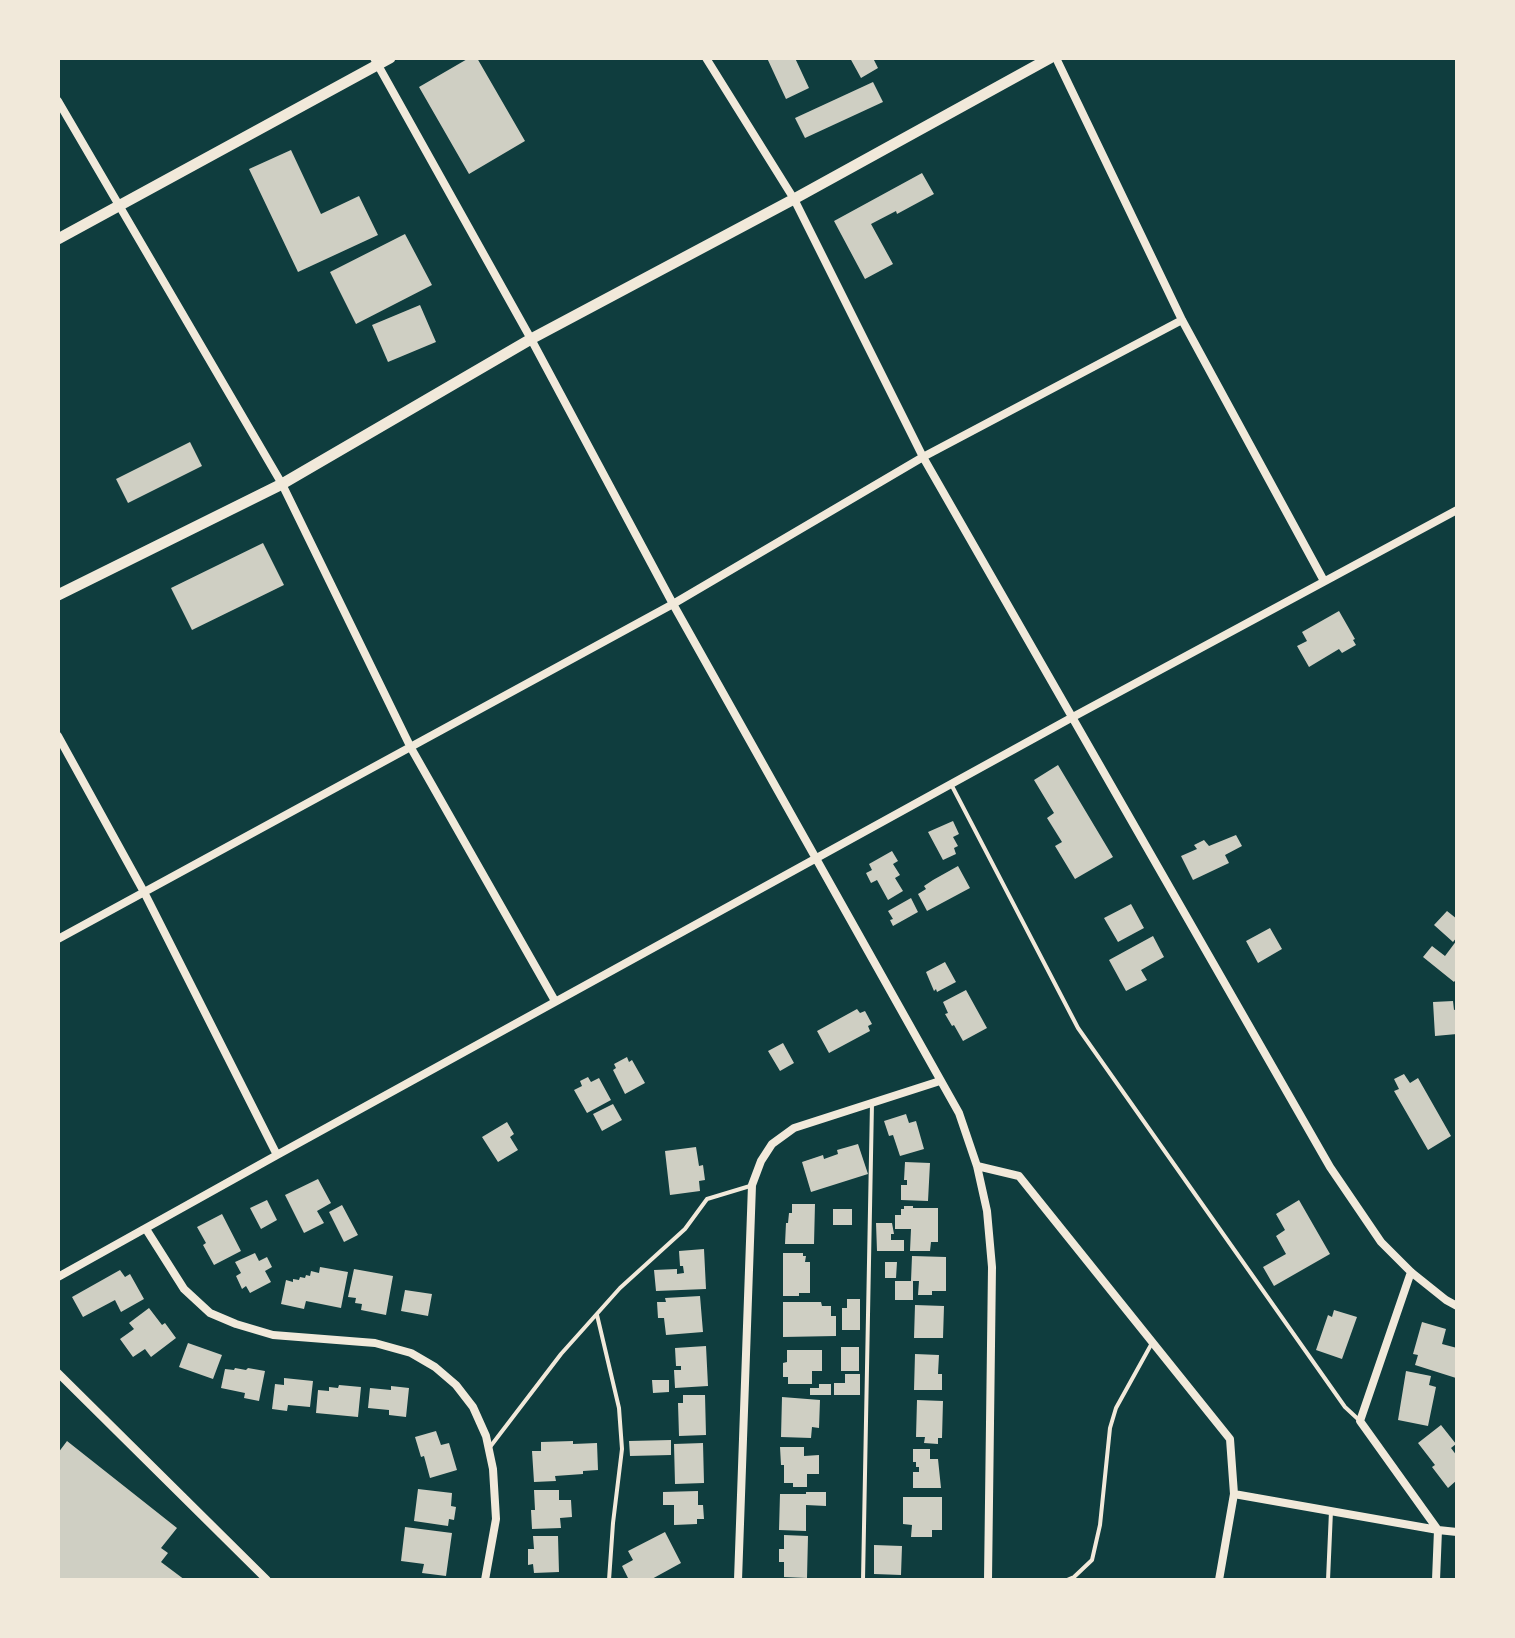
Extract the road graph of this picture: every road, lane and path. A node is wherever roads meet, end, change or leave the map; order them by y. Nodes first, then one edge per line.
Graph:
1 (390, 58) edge
2 (706, 58) edge
3 (1050, 58) edge
4 (1056, 58) edge
5 (376, 61) edge
6 (58, 101) edge
7 (794, 199) junction
8 (118, 206) junction
9 (58, 239) edge
10 (1182, 320) junction
11 (531, 339) junction
12 (923, 457) junction
13 (282, 484) junction
14 (1457, 510) edge
15 (1324, 581) junction
16 (58, 595) edge
17 (673, 604) junction
18 (1071, 718) junction
19 (58, 736) edge
20 (411, 748) junction
21 (952, 784) junction
22 (815, 860) junction
23 (144, 892) junction
24 (58, 939) edge
25 (555, 1001) junction
26 (940, 1081) junction
27 (872, 1103) junction
28 (277, 1155) junction
29 (977, 1166) junction
30 (752, 1185) junction
31 (146, 1229) junction
32 (1411, 1272) junction
33 (58, 1277) edge
34 (1457, 1306) edge
35 (597, 1315) junction
36 (1152, 1342) junction
37 (58, 1373) edge
38 (1360, 1421) junction
39 (489, 1449) junction
40 (1234, 1494) junction
41 (1331, 1511) junction
42 (1438, 1530) junction
43 (1457, 1532) edge
44 (267, 1580) edge
45 (485, 1580) edge
46 (609, 1580) edge
47 (738, 1580) edge
48 (863, 1580) edge
49 (988, 1580) edge
50 (1067, 1580) edge
51 (1219, 1580) edge
52 (1328, 1580) edge
53 (1436, 1580) edge

1 - 5 main road
2 - 7 street
3 - 7 main road
4 - 10 street
5 - 8 main road
5 - 11 street
6 - 8 street
7 - 11 main road
7 - 12 street
8 - 9 main road
8 - 13 street
10 - 12 street
10 - 15 street
11 - 13 main road
11 - 17 street
12 - 17 street
12 - 18 street
13 - 16 main road
13 - 20 street
14 - 15 street
15 - 18 street
17 - 20 street
17 - 22 street
18 - 21 street
18 - 32 street
19 - 23 street
20 - 23 street
20 - 25 street
21 - 22 street
21 - 38 lane
22 - 25 street
22 - 26 street
23 - 24 street
23 - 28 street
25 - 28 street
26 - 27 street
26 - 29 street
27 - 30 street
27 - 48 lane
28 - 31 street
29 - 36 street
29 - 49 street
30 - 35 lane
30 - 47 street
31 - 33 street
31 - 39 street
32 - 34 street
32 - 38 street
35 - 39 lane
35 - 46 lane
36 - 40 street
36 - 50 lane
37 - 44 street
38 - 42 street
39 - 45 street
40 - 41 street
40 - 51 street
41 - 42 street
41 - 52 lane
42 - 43 street
42 - 53 street

